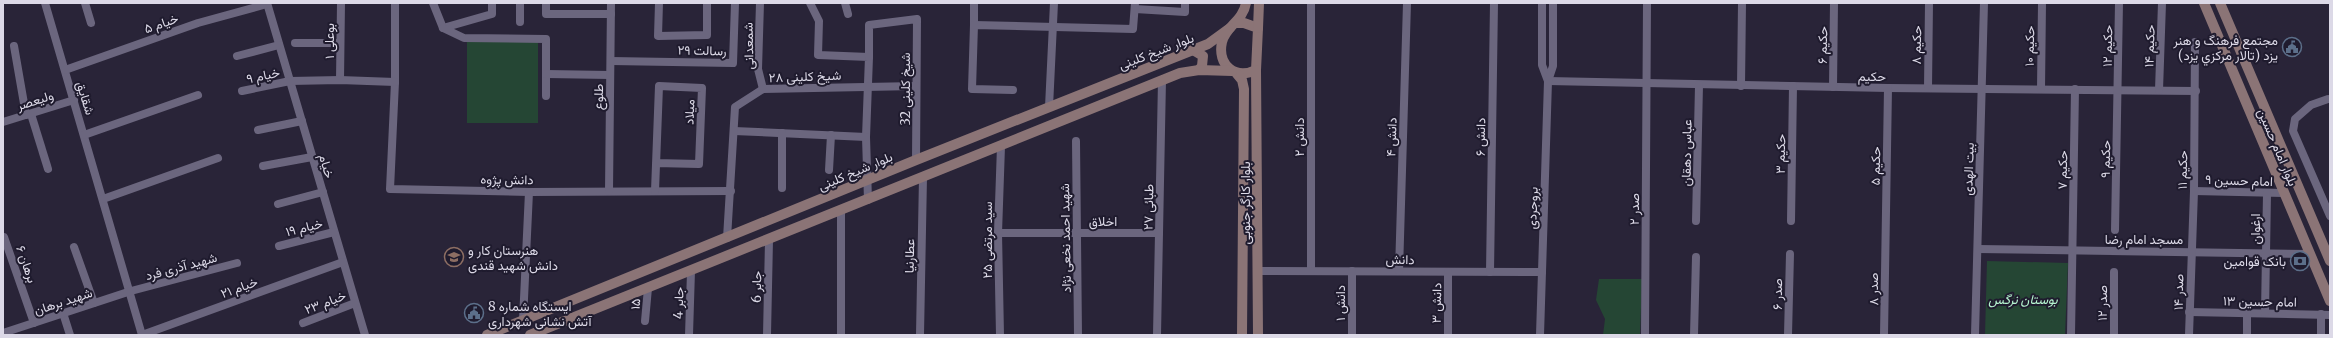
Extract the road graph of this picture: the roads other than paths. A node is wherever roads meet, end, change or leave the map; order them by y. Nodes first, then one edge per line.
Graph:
1 (45, 3) edge
2 (85, 3) edge
3 (267, 3) edge
4 (341, 3) edge
5 (395, 3) edge
6 (433, 3) edge
7 (492, 3) edge
8 (520, 3) edge
9 (546, 3) edge
10 (612, 3) edge
11 (659, 3) edge
12 (707, 3) edge
13 (734, 3) edge
14 (760, 3) edge
15 (810, 3) edge
16 (845, 3) edge
17 (974, 3) edge
18 (1054, 3) edge
19 (1185, 3) edge
20 (1246, 3) edge
21 (1259, 3) edge
22 (1311, 3) edge
23 (1407, 3) edge
24 (1494, 3) edge
25 (1542, 3) edge
26 (1553, 3) edge
27 (1647, 3) edge
28 (1742, 3) edge
29 (1834, 3) edge
30 (1929, 3) edge
31 (1984, 3) edge
32 (2042, 3) edge
33 (2119, 3) edge
34 (2162, 3) edge
35 (2204, 3) edge
36 (2220, 3) edge
37 (1135, 6) edge
38 (611, 14) junction
39 (848, 14) dead end
40 (520, 22) dead end
41 (91, 23) dead end
42 (974, 25) junction
43 (1234, 25) junction
44 (1053, 27) junction
45 (443, 28) junction
46 (1258, 28) junction
47 (2195, 42) dead end
48 (295, 43) dead end
49 (340, 43) junction
50 (279, 45) junction
51 (14, 46) dead end
52 (1193, 50) junction
53 (237, 56) dead end
54 (869, 58) junction
55 (611, 61) junction
56 (65, 70) junction
57 (1198, 70) junction
58 (1256, 70) junction
59 (1234, 72) junction
60 (546, 74) junction
61 (610, 75) junction
62 (340, 80) junction
63 (1162, 80) junction
64 (290, 81) junction
65 (1548, 81) junction
66 (395, 82) junction
67 (1647, 84) junction
68 (1699, 85) junction
69 (868, 86) junction
70 (916, 86) junction
71 (1741, 86) junction
72 (1793, 86) junction
73 (1833, 87) junction
74 (1888, 88) junction
75 (1928, 88) junction
76 (1983, 88) junction
77 (763, 89) junction
78 (2041, 89) junction
79 (2076, 89) junction
80 (1013, 90) dead end
81 (2118, 90) junction
82 (2159, 90) junction
83 (242, 91) dead end
84 (2196, 91) junction
85 (198, 95) dead end
86 (546, 96) dead end
87 (74, 100) junction
88 (2329, 100) edge
89 (1049, 107) junction
90 (29, 114) junction
91 (302, 121) junction
92 (3, 122) edge
93 (258, 130) dead end
94 (734, 131) junction
95 (782, 133) junction
96 (84, 135) junction
97 (831, 135) junction
98 (866, 137) junction
99 (1076, 141) dead end
100 (1001, 146) junction
101 (312, 157) junction
102 (218, 158) dead end
103 (916, 160) junction
104 (656, 163) junction
105 (263, 166) dead end
106 (48, 169) dead end
107 (829, 170) dead end
108 (923, 177) junction
109 (867, 181) junction
110 (2298, 187) junction
111 (782, 188) dead end
112 (731, 190) junction
113 (609, 191) junction
114 (655, 191) junction
115 (2194, 191) junction
116 (322, 192) junction
117 (529, 192) junction
118 (2267, 193) junction
119 (2283, 193) junction
120 (104, 199) junction
121 (868, 200) junction
122 (278, 204) dead end
123 (842, 210) junction
124 (2330, 216) edge
125 (1696, 221) dead end
126 (1791, 221) dead end
127 (2115, 230) dead end
128 (334, 232) junction
129 (998, 233) junction
130 (1076, 233) junction
131 (1159, 233) junction
132 (4, 237) dead end
133 (727, 238) junction
134 (769, 240) junction
135 (1885, 244) joint
136 (279, 246) dead end
137 (74, 247) dead end
138 (1978, 249) junction
139 (2191, 250) junction
140 (2072, 251) junction
141 (2267, 252) junction
142 (1790, 254) dead end
143 (2310, 254) junction
144 (1696, 257) dead end
145 (2330, 261) edge
146 (343, 262) junction
147 (237, 263) dead end
148 (1311, 270) junction
149 (691, 271) junction
150 (1258, 271) junction
151 (1352, 271) junction
152 (1399, 271) junction
153 (1448, 272) junction
154 (1490, 272) junction
155 (1542, 272) junction
156 (2114, 272) dead end
157 (648, 288) junction
158 (131, 291) junction
159 (2330, 302) edge
160 (94, 303) junction
161 (356, 303) junction
162 (2189, 312) junction
163 (2247, 312) junction
164 (63, 313) junction
165 (2265, 313) junction
166 (2321, 314) junction
167 (2330, 314) edge
168 (523, 320) junction
169 (645, 321) dead end
170 (34, 323) junction
171 (303, 323) dead end
172 (3, 333) edge
173 (70, 335) edge
174 (142, 335) edge
175 (365, 335) edge
176 (487, 335) edge
177 (526, 335) edge
178 (530, 335) edge
179 (689, 335) edge
180 (767, 335) edge
181 (841, 335) edge
182 (920, 335) edge
183 (1000, 335) edge
184 (1078, 335) edge
185 (1157, 335) edge
186 (1242, 335) edge
187 (1258, 335) edge
188 (1352, 335) edge
189 (1448, 335) edge
190 (1540, 335) edge
191 (1645, 335) edge
192 (1694, 335) edge
193 (1788, 335) edge
194 (1884, 335) edge
195 (1975, 335) edge
196 (2071, 335) edge
197 (2114, 335) edge
198 (2189, 335) edge
199 (2247, 335) edge
200 (2321, 335) edge

1 - 56 street, شقایق
2 - 41 street
3 - 50 street, خیام
3 - 56 street, خیام ۵
4 - 49 street, ۱ بوعلی
5 - 66 street
6 - 45 street
7 - 45 street
8 - 40 street
9 - 38 street
10 - 38 street, طلوع
11 - 12 street
13 - 55 street, رسالت ۲۹
14 - 77 street, شمعدانی
15 - 54 street
16 - 39 street
17 - 42 street
18 - 44 street
19 - 37 street
20 - 43 main road
21 - 46 main road
22 - 148 street, دانش ۲
23 - 152 street, دانش ۴
24 - 154 street, دانش ۶
25 - 65 street, بروجردی
26 - 65 street, بروجردی
27 - 67 street, صدر ۲
28 - 71 street
29 - 73 street, حکیم ۶
30 - 75 street, حکیم ۸
31 - 76 street, بیت الهدی
32 - 78 street, حکیم ۱۰
33 - 81 street, حکیم ۱۲
34 - 82 street, حکیم ۱۴
35 - 119 main road, بلوار امام حسین
36 - 110 main road, بلوار امام حسین
37 - 44 street
38 - 55 street, طلوع
42 - 44 street
42 - 80 street
43 - 46 main road
43 - 52 main road, بلوار شیخ کلینی
43 - 59 main road
44 - 89 street
45 - 60 street
46 - 58 main road
47 - 84 street, حکیم ۱۱
48 - 49 street
49 - 62 street, ۱ بوعلی
50 - 53 street
50 - 64 street, خیام
51 - 90 street
52 - 57 main road
52 - 89 main road, بلوار شیخ کلینی
54 - 69 street
54 - 70 street, شیخ کلینی 32
55 - 61 street, طلوع
56 - 87 street, شقایق
57 - 59 main road
57 - 63 main road
58 - 59 main road
58 - 150 main road, بلوار کارگر جنوبی
59 - 186 main road, بلوار کارگر جنوبی
60 - 61 street
60 - 86 street
61 - 113 street, طلوع
62 - 64 street, خیام ۹
62 - 66 street, خیام ۹
63 - 100 main road
63 - 131 street, طبائی ۲۷
64 - 83 street, خیام ۹
64 - 91 street, خیام
65 - 67 street, حکیم
65 - 155 street, بروجردی
66 - 117 street, دانش پژوه
67 - 68 street, حکیم
67 - 191 street, صدر ۲
68 - 71 street, حکیم
68 - 125 street, عباس دهقان
69 - 70 street, شیخ کلینی ۲۸
69 - 77 street, شیخ کلینی ۲۸
69 - 98 street
70 - 103 street, شیخ کلینی 32
71 - 72 street, حکیم
72 - 73 street, حکیم
72 - 126 street, حکیم ۳
73 - 74 street, حکیم
74 - 75 street, حکیم
74 - 135 street, حکیم ۵
75 - 76 street, حکیم
76 - 78 street, حکیم
76 - 138 street, بیت الهدی
77 - 94 street, شیخ کلینی ۲۸
78 - 79 street, حکیم
79 - 81 street, حکیم
79 - 140 street, حکیم ۷
81 - 82 street, حکیم
81 - 127 street, حکیم ۹
82 - 84 street, حکیم
84 - 115 street, حکیم ۱۱
85 - 96 street
87 - 90 street, ولیعصر
87 - 96 street, شقایق
88 - 124 street
89 - 103 main road, بلوار شیخ کلینی
90 - 92 street, ولیعصر
90 - 106 street
91 - 93 street
91 - 101 street, خیام
94 - 95 street
94 - 112 street, شیخ کلینی ۲۸
95 - 97 street
95 - 111 street
96 - 120 street, شقایق
97 - 98 street
97 - 107 street
98 - 109 street
99 - 130 street, شهید احمد نخعی نژاد
100 - 108 main road
100 - 129 street, ۲۵ سید مرتضی
101 - 105 street
101 - 116 street, خیام
102 - 120 street
103 - 109 main road, بلوار شیخ کلینی
104 - 104 street, میلاد
104 - 114 street, میلاد
108 - 121 main road
108 - 182 street, عطارنیا
109 - 121 street
109 - 133 main road, بلوار شیخ کلینی
110 - 119 main road
110 - 145 main road, بلوار امام حسین
112 - 114 street, دانش پژوه
112 - 133 street, شیخ کلینی ۲۸
113 - 114 street, دانش پژوه
113 - 117 street, دانش پژوه
115 - 118 street, امام حسین ۹
115 - 139 street, حکیم ۱۱
116 - 122 street
116 - 128 street, خیام
117 - 168 street
118 - 119 street, امام حسین ۹
118 - 141 street, ارغوان
119 - 143 main road, بلوار امام حسین
120 - 158 street, شقایق
121 - 123 main road
123 - 134 main road
123 - 181 street
128 - 136 street, خیام ۱۹
128 - 146 street, خیام
129 - 130 street, اخلاق
129 - 183 street, ۲۵ سید مرتضی
130 - 131 street, اخلاق
130 - 184 street, شهید احمد نخعی نژاد
131 - 185 street, طبائی ۲۷
132 - 170 street, برهان ۶
133 - 168 main road, بلوار شیخ کلینی
134 - 149 main road
134 - 180 street, جابر 6
135 - 194 street, صدر ۸
137 - 160 street
138 - 140 street, مسجد امام رضا
138 - 195 street, بیت الهدی
139 - 140 street, مسجد امام رضا
139 - 141 street, مسجد امام رضا
139 - 162 street, صدر ۱۴
140 - 196 street, حکیم ۷
141 - 143 street, مسجد امام رضا
141 - 165 street, ارغوان
142 - 193 street, صدر ۶
143 - 159 main road, بلوار امام حسین
144 - 192 street
146 - 161 street, خیام
146 - 174 street, خیام ۲۱
147 - 158 street, شهید آذری فرد
148 - 150 street, دانش
148 - 151 street, دانش
149 - 157 main road
149 - 179 street, جابر 4
150 - 187 main road, بلوار کارگر جنوبی
151 - 152 street, دانش
151 - 188 street, دانش ۱
152 - 153 street, دانش
153 - 154 street, دانش
153 - 189 street, دانش ۳
154 - 155 street, دانش
155 - 190 street, بروجردی
156 - 197 street, صدر ۱۲
157 - 169 street, ۱۵
157 - 178 main road
158 - 160 street, شهید برهان
158 - 174 street, شقایق
160 - 164 street, شهید برهان
161 - 171 street, خیام ۲۳
161 - 175 street, خیام
162 - 163 street, امام حسین ۱۳
162 - 198 street, صدر ۱۴
163 - 165 street, امام حسین ۱۳
163 - 199 street
164 - 170 street, شهید برهان
164 - 173 street
165 - 166 street, امام حسین ۱۳
166 - 167 street, امام حسین ۱۳
166 - 200 street
168 - 176 main road, بلوار شیخ کلینی
168 - 177 main road
170 - 172 street, شهید برهان

